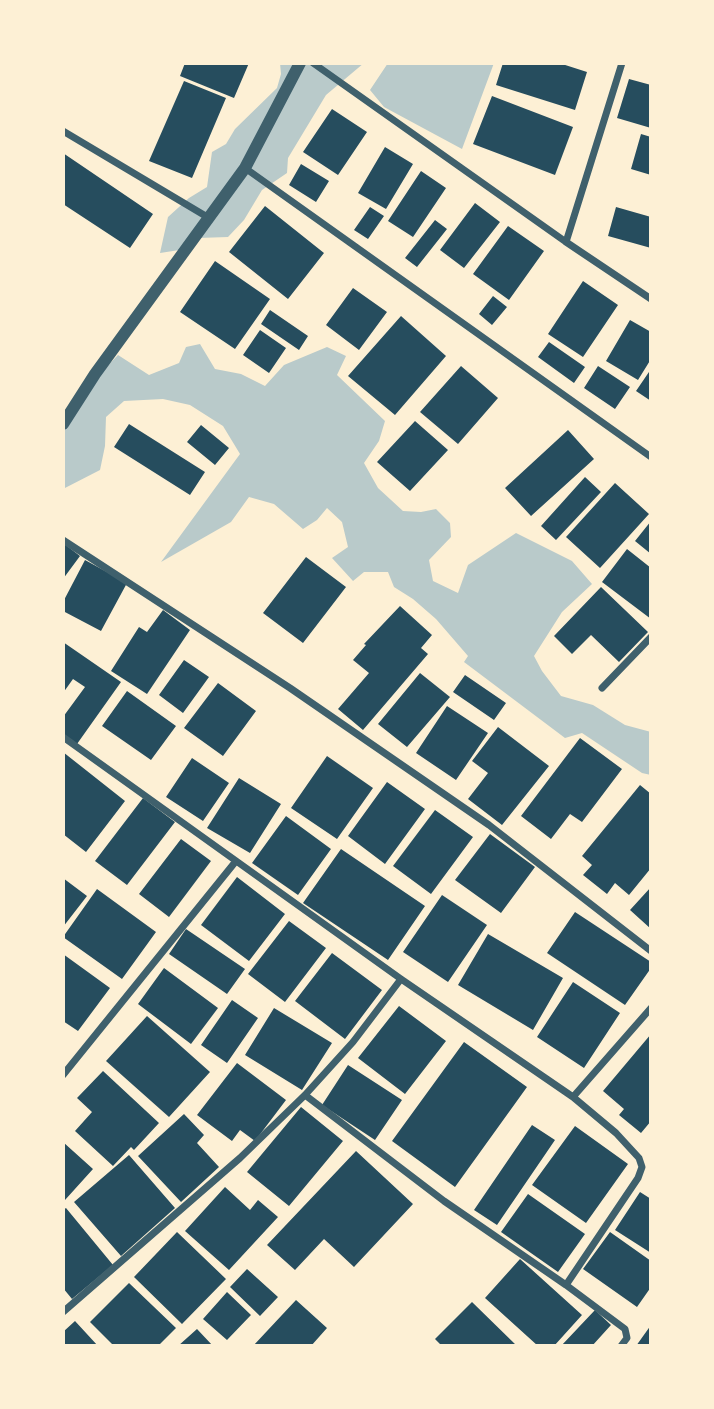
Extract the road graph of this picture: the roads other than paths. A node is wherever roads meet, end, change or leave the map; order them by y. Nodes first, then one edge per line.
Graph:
1 (300, 63) edge
2 (313, 63) edge
3 (622, 63) edge
4 (63, 131) edge
5 (245, 168) junction
6 (209, 218) junction
7 (566, 242) junction
8 (651, 299) edge
9 (63, 424) edge
10 (651, 457) edge
11 (63, 540) edge
12 (651, 637) edge
13 (602, 688) dead end
14 (63, 737) edge
15 (236, 861) junction
16 (651, 951) edge
17 (401, 979) junction
18 (651, 1008) edge
19 (63, 1075) edge
20 (305, 1096) junction
21 (573, 1097) junction
22 (566, 1284) junction
23 (63, 1312) edge
24 (621, 1346) edge

1 - 5 street
2 - 7 street
3 - 7 street
4 - 6 street
5 - 6 street
5 - 10 street
6 - 9 street
7 - 8 street
11 - 16 street
12 - 13 street
14 - 15 street
15 - 17 street
15 - 19 street
17 - 20 street
17 - 21 street
18 - 21 street
20 - 22 street
20 - 23 street
21 - 22 street
22 - 24 street

